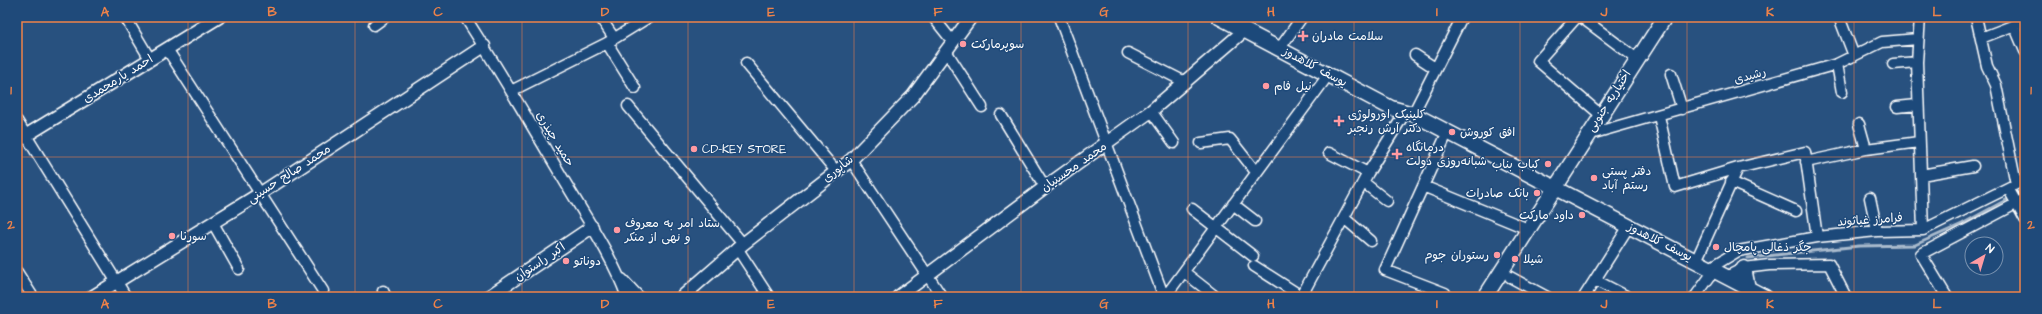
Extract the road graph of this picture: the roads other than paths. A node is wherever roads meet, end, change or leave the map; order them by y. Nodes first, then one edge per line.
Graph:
1 (125, 17) edge
2 (219, 17) edge
3 (385, 17) edge
4 (465, 17) edge
5 (600, 17) edge
6 (649, 17) edge
7 (933, 17) edge
8 (971, 17) edge
9 (1059, 17) edge
10 (1219, 17) edge
11 (1302, 17) edge
12 (1577, 17) edge
13 (1581, 17) edge
14 (1665, 17) edge
15 (1838, 17) edge
16 (1920, 17) edge
17 (1976, 17) edge
18 (1460, 18) edge
19 (2025, 21) edge
20 (374, 25) dead end
21 (2014, 25) junction
22 (1245, 30) junction
23 (1981, 38) junction
24 (1918, 39) junction
25 (610, 40) junction
26 (484, 46) junction
27 (950, 46) junction
28 (1280, 48) junction
29 (167, 49) junction
30 (2025, 51) edge
31 (1128, 53) dead end
32 (1415, 55) dead end
33 (1854, 56) junction
34 (1637, 59) junction
35 (150, 60) junction
36 (1916, 62) junction
37 (746, 63) dead end
38 (1838, 64) junction
39 (1893, 64) dead end
40 (1435, 68) junction
41 (1329, 74) junction
42 (1671, 74) dead end
43 (1185, 82) junction
44 (635, 88) dead end
45 (511, 91) junction
46 (1842, 92) dead end
47 (628, 106) dead end
48 (1917, 106) junction
49 (982, 107) dead end
50 (1897, 107) dead end
51 (1682, 109) junction
52 (1151, 111) junction
53 (1402, 112) junction
54 (1001, 115) dead end
55 (1600, 115) junction
56 (1658, 116) junction
57 (17, 121) edge
58 (1859, 124) dead end
59 (1587, 135) junction
60 (21, 138) edge
61 (1444, 140) junction
62 (1919, 142) junction
63 (1174, 143) dead end
64 (1201, 143) dead end
65 (1107, 144) junction
66 (1866, 149) junction
67 (1329, 153) dead end
68 (851, 160) junction
69 (1806, 162) junction
70 (1973, 166) dead end
71 (1738, 168) junction
72 (836, 171) junction
73 (1256, 172) junction
74 (1921, 175) junction
75 (1366, 178) junction
76 (2025, 178) edge
77 (1731, 182) junction
78 (1423, 186) junction
79 (2012, 186) junction
80 (1045, 187) junction
81 (1553, 190) junction
82 (261, 193) junction
83 (1870, 198) dead end
84 (1387, 201) dead end
85 (2021, 201) edge
86 (1233, 204) junction
87 (1192, 209) dead end
88 (1796, 211) dead end
89 (1344, 218) junction
90 (2025, 219) edge
91 (1255, 221) dead end
92 (213, 223) junction
93 (1216, 227) junction
94 (592, 228) junction
95 (1528, 229) junction
96 (1627, 229) junction
97 (1923, 230) junction
98 (1876, 231) junction
99 (1817, 237) junction
100 (1371, 241) dead end
101 (740, 246) junction
102 (1696, 261) junction
103 (1744, 268) junction
104 (239, 269) dead end
105 (17, 272) edge
106 (1184, 272) junction
107 (1710, 272) junction
108 (619, 276) junction
109 (926, 276) junction
110 (1510, 277) dead end
111 (1726, 277) junction
112 (1595, 280) junction
113 (117, 282) junction
114 (323, 291) dead end
115 (1749, 292) edge
116 (1445, 294) dead end
117 (1301, 296) edge
118 (33, 297) edge
119 (92, 297) edge
120 (126, 297) edge
121 (488, 297) edge
122 (627, 297) edge
123 (639, 297) edge
124 (682, 297) edge
125 (769, 297) edge
126 (898, 297) edge
127 (942, 297) edge
128 (1165, 297) edge
129 (1216, 297) edge
130 (1485, 297) edge
131 (1547, 297) edge
132 (1584, 297) edge
133 (1628, 297) edge
134 (1695, 297) edge
135 (1765, 297) edge
136 (1846, 297) edge
137 (1947, 297) edge

1 - 35 street
2 - 29 street, احمد یارمحمدی
3 - 20 street
4 - 26 street, حمید چیذری
5 - 25 street
6 - 25 street
7 - 27 street
8 - 27 street, شاپوری
9 - 65 street
10 - 22 main road, یوسف کلاهدوز
11 - 28 street
12 - 55 street
13 - 34 street
14 - 34 main road, اختیاریه جنوبی
15 - 33 street
16 - 24 street
17 - 23 street
18 - 40 street
19 - 21 street
21 - 23 street
21 - 30 street
22 - 28 main road, یوسف کلاهدوز
22 - 43 street, محمد محسنیان
23 - 79 street
24 - 33 street, رشیدی
24 - 36 street
25 - 44 street
25 - 45 street
26 - 45 street, حمید چیذری
26 - 82 street, محمد صالح حسینی
27 - 49 street
27 - 68 street, شاپوری
28 - 41 main road, یوسف کلاهدوز
29 - 35 street, احمد یارمحمدی
29 - 82 street
31 - 43 street
32 - 40 street
33 - 38 street, رشیدی
34 - 55 main road, اختیاریه جنوبی
35 - 60 street, احمد یارمحمدی
36 - 39 street
36 - 48 street
37 - 72 street
38 - 46 street
38 - 51 street, رشیدی
40 - 53 street
41 - 53 main road, یوسف کلاهدوز
41 - 73 street
42 - 51 street
43 - 52 street, محمد محسنیان
45 - 94 street, حمید چیذری
47 - 101 street
48 - 50 street
48 - 62 street
51 - 56 street, رشیدی
52 - 63 street
52 - 65 street, محمد محسنیان
53 - 61 main road
53 - 75 street
53 - 81 main road
54 - 80 street
55 - 59 main road, اختیاریه جنوبی
56 - 59 street, رشیدی
56 - 71 street
57 - 60 street
58 - 66 street
59 - 81 main road, اختیاریه جنوبی
60 - 113 street
61 - 78 street
61 - 81 main road
62 - 66 street
62 - 74 street
64 - 73 street
65 - 80 street, محمد محسنیان
65 - 128 street
66 - 69 street
67 - 75 street
68 - 72 street, شاپوری
68 - 109 street
69 - 71 street
69 - 99 street
70 - 74 street
71 - 77 street
72 - 101 street, شاپوری
73 - 86 street
74 - 97 street
75 - 84 street
75 - 89 street
76 - 79 street, فرامرز غیاثوند
77 - 88 street
77 - 102 street
78 - 95 street
78 - 116 street
79 - 85 street
79 - 97 street, فرامرز غیاثوند
80 - 109 street, محمد محسنیان
81 - 95 main road, اختیاریه جنوبی
81 - 96 main road, یوسف کلاهدوز
82 - 92 street, محمد صالح حسینی
82 - 114 street
83 - 98 street
85 - 90 street
85 - 137 street
86 - 91 street
86 - 93 street
87 - 93 street
89 - 100 street
89 - 117 street
92 - 104 street
92 - 113 street, محمد صالح حسینی
93 - 106 street
93 - 117 street
94 - 108 street, حمید چیذری
94 - 121 street, اکبر راستوان
95 - 130 main road, اختیاریه جنوبی
96 - 102 main road, یوسف کلاهدوز
96 - 107 main road, یوسف کلاهدوز
96 - 112 street
97 - 98 street, فرامرز غیاثوند
98 - 99 street, فرامرز غیاثوند
99 - 107 street, فرامرز غیاثوند
101 - 124 street, شاپوری
101 - 125 street
102 - 107 main road, یوسف کلاهدوز
103 - 111 street
103 - 115 main road
103 - 136 street
105 - 118 street
106 - 128 street
106 - 129 street
107 - 111 main road, یوسف کلاهدوز
107 - 115 main road, یوسف کلاهدوز
107 - 134 street
108 - 122 street, حمید چیذری
108 - 123 street, حمید چیذری
109 - 126 street, محمد محسنیان
109 - 127 street
110 - 131 street
111 - 115 main road, یوسف کلاهدوز
112 - 132 street
112 - 133 street
113 - 119 street, محمد صالح حسینی
113 - 120 street
115 - 135 main road, یوسف کلاهدوز

